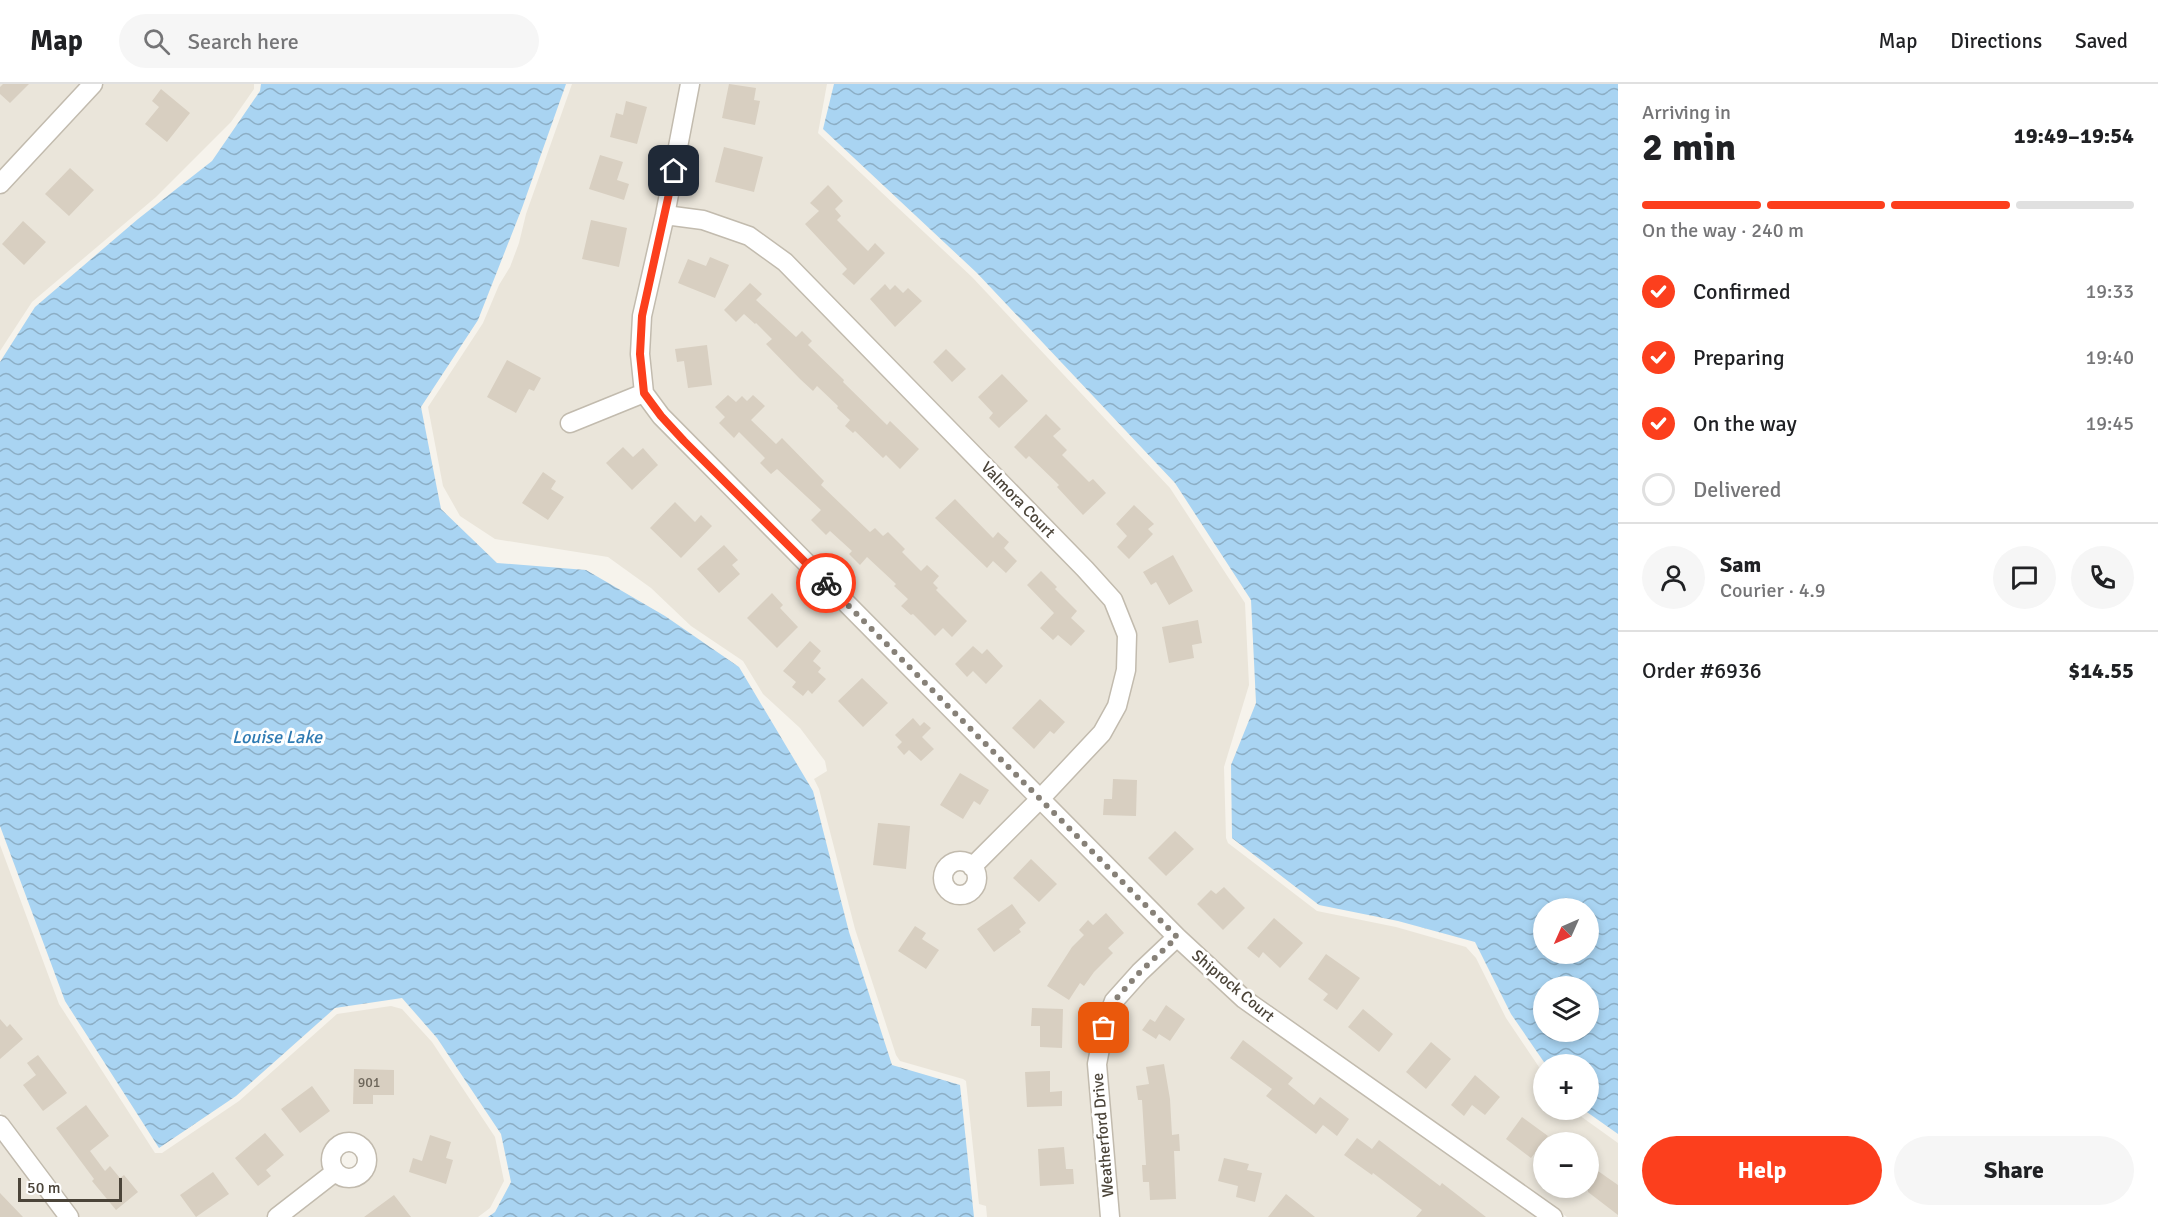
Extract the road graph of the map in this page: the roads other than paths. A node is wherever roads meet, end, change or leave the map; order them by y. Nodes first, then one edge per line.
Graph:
1 (93, 84) edge
2 (690, 84) edge
3 (0, 184) edge
4 (665, 215) junction
5 (644, 393) junction
6 (570, 423) dead end
7 (1040, 799) junction
8 (972, 867) dead end
9 (1177, 937) junction
10 (0, 1125) edge
11 (335, 1172) dead end
12 (69, 1217) edge
13 (277, 1217) edge
14 (1110, 1217) edge
15 (1553, 1217) edge

1 - 3 street
2 - 4 street
4 - 5 street
4 - 7 street, Valmora Court
5 - 6 street
5 - 7 street, Shiprock Court
7 - 8 street, Valmora Court
7 - 9 street, Shiprock Court
9 - 14 street, Weatherford Drive
9 - 15 street, Shiprock Court
10 - 12 street
11 - 13 street

